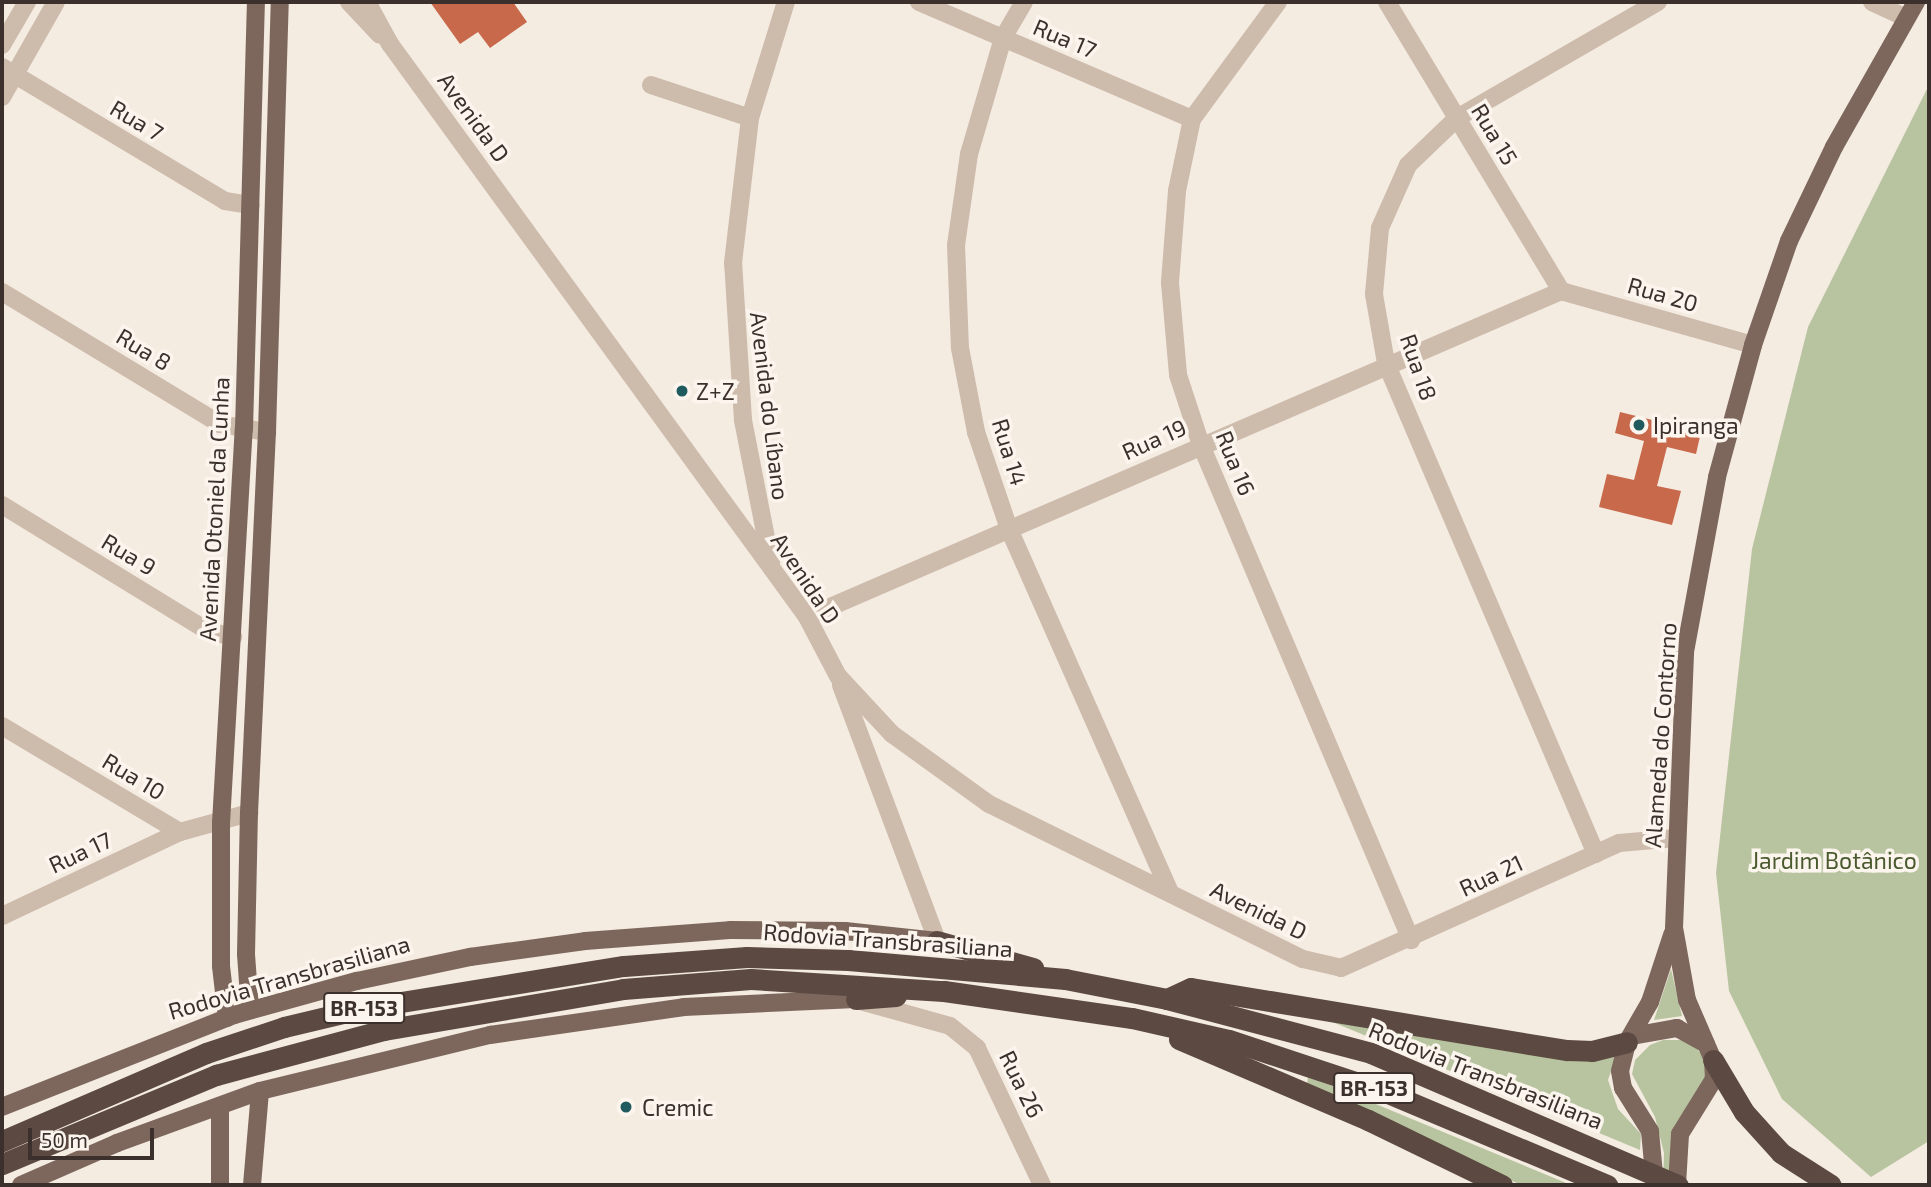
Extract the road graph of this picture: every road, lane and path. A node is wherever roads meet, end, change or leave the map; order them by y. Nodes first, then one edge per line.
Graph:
1 (27, 2) edge
2 (56, 2) edge
3 (256, 2) edge
4 (280, 2) edge
5 (349, 2) edge
6 (367, 2) edge
7 (786, 2) edge
8 (919, 2) edge
9 (1024, 2) edge
10 (1278, 2) edge
11 (1387, 2) edge
12 (1658, 2) edge
13 (1872, 2) edge
14 (1916, 2) edge
15 (1906, 18) junction
16 (1003, 38) junction
17 (390, 44) junction
18 (2, 45) edge
19 (8, 71) edge
20 (651, 85) dead end
21 (2, 97) edge
22 (750, 118) junction
23 (1457, 118) junction
24 (1192, 119) junction
25 (251, 205) junction
26 (1561, 291) junction
27 (2, 292) edge
28 (1753, 345) junction
29 (1386, 363) junction
30 (244, 429) junction
31 (267, 432) junction
32 (1201, 445) junction
33 (2, 505) edge
34 (1009, 529) junction
35 (773, 570) junction
36 (807, 617) junction
37 (233, 638) junction
38 (838, 676) junction
39 (2, 726) edge
40 (249, 813) junction
41 (221, 823) junction
42 (180, 832) junction
43 (1677, 838) junction
44 (1596, 854) junction
45 (1170, 893) junction
46 (2, 916) edge
47 (1674, 928) junction
48 (1411, 940) junction
49 (937, 941) junction
50 (1328, 967) joint
51 (1065, 979) junction
52 (944, 991) junction
53 (856, 999) junction
54 (1167, 999) junction
55 (250, 1010) junction
56 (227, 1018) junction
57 (1132, 1018) junction
58 (1629, 1039) junction
59 (1710, 1052) junction
60 (260, 1091) junction
61 (220, 1105) junction
62 (2, 1107) edge
63 (2, 1141) edge
64 (2, 1164) edge
65 (21, 1185) edge
66 (220, 1185) edge
67 (252, 1185) edge
68 (1042, 1185) edge
69 (1502, 1185) edge
70 (1607, 1185) edge
71 (1655, 1185) edge
72 (1678, 1185) edge
73 (1831, 1185) edge

1 - 18 street
2 - 19 street
3 - 25 main road, Avenida Otoniel da Cunha
4 - 31 main road, Avenida Otoniel da Cunha
5 - 17 street, Avenida D
6 - 17 street, Avenida D
7 - 22 street, Avenida do Líbano
8 - 16 street, Rua 17
9 - 16 street, Rua 14
10 - 24 street, Rua 16
11 - 23 street, Rua 15
12 - 23 street, Rua 18
13 - 15 street
14 - 15 main road, Alameda do Contorno
15 - 28 main road, Alameda do Contorno
16 - 24 street, Rua 17
16 - 34 street, Rua 14
17 - 35 street, Avenida D
19 - 21 street
19 - 25 street, Rua 7
20 - 22 street
22 - 35 street, Avenida do Líbano
23 - 26 street, Rua 15
23 - 29 street, Rua 18
24 - 32 street, Rua 16
25 - 30 main road, Avenida Otoniel da Cunha
26 - 28 street, Rua 20
26 - 29 street, Rua 19
27 - 30 street, Rua 8
28 - 43 main road, Alameda do Contorno
29 - 32 street, Rua 19
29 - 44 street, Rua 18
30 - 31 street, Rua 8
30 - 37 main road, Avenida Otoniel da Cunha
31 - 40 main road, Avenida Otoniel da Cunha
32 - 34 street, Rua 19
32 - 48 street, Rua 16
33 - 37 street, Rua 9
34 - 36 street, Rua 19
34 - 45 street, Rua 14
35 - 36 street, Avenida D
36 - 38 street, Avenida D
37 - 41 main road, Avenida Otoniel da Cunha
38 - 45 street, Avenida D
38 - 49 street
39 - 42 street, Rua 10
40 - 41 street
40 - 55 main road, Avenida Otoniel da Cunha
41 - 42 street
41 - 56 main road, Avenida Otoniel da Cunha
42 - 46 street, Rua 17
43 - 44 street, Rua 21
43 - 47 main road, Alameda do Contorno
44 - 48 street, Rua 21
45 - 50 street, Avenida D
47 - 58 main road, Alameda do Contorno
47 - 59 main road, Alameda do Contorno
48 - 50 street, Rua 21
49 - 51 highway
49 - 55 main road, Rodovia Transbrasiliana
51 - 54 highway, Rodovia Transbrasiliana / BR-153
51 - 63 highway, Rodovia Transbrasiliana / BR-153
52 - 53 highway
52 - 57 highway, Rodovia Transbrasiliana / BR-153
52 - 64 highway, Rodovia Transbrasiliana / BR-153
53 - 60 main road
53 - 68 street, Rua 26
54 - 58 highway
54 - 72 highway, Rodovia Transbrasiliana / BR-153
55 - 56 main road, Rodovia Transbrasiliana
56 - 62 main road, Rodovia Transbrasiliana
57 - 69 highway
57 - 70 highway, Rodovia Transbrasiliana / BR-153
58 - 59 main road
58 - 71 main road, Alameda do Contorno
59 - 72 main road
59 - 73 highway
60 - 61 main road
60 - 67 main road
61 - 65 main road
61 - 66 main road

